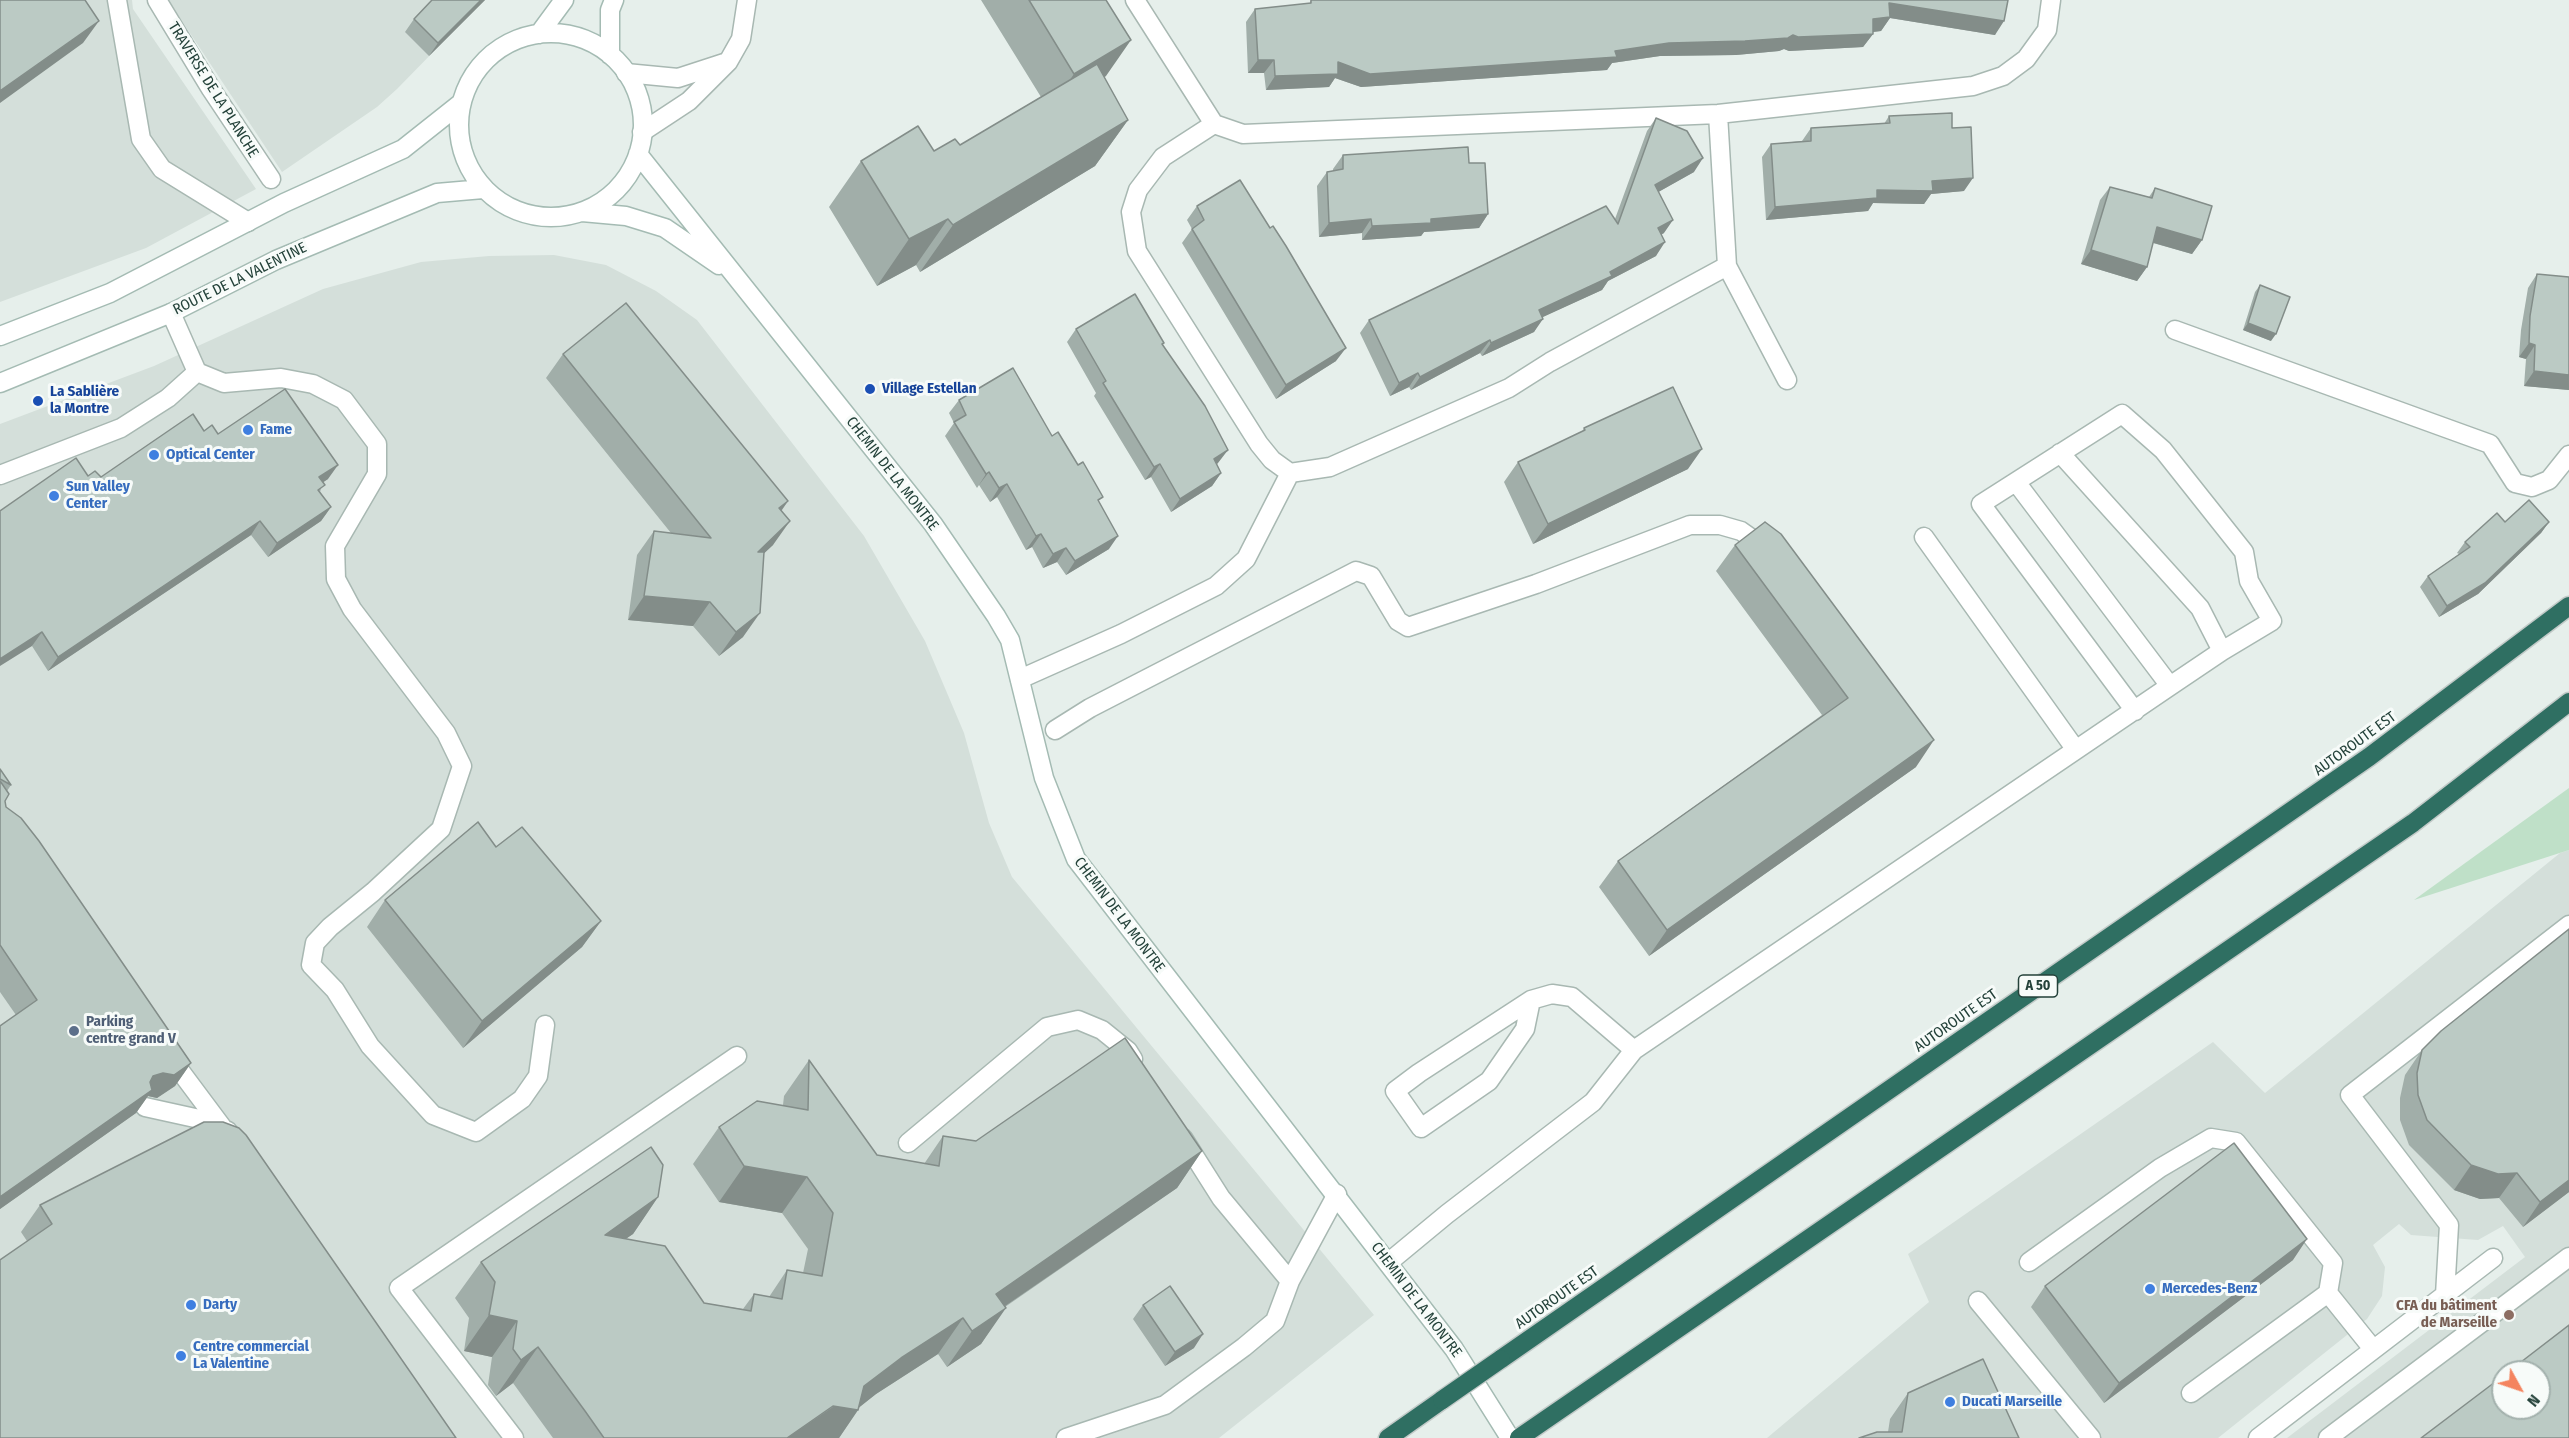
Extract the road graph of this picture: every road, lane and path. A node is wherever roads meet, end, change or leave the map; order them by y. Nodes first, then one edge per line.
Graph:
1 (117, 0) edge
2 (157, 0) edge
3 (564, 0) edge
4 (614, 0) edge
5 (747, 0) edge
6 (1135, 0) edge
7 (2051, 0) edge
8 (539, 34) junction
9 (610, 55) junction
10 (728, 62) junction
11 (626, 73) junction
12 (461, 103) junction
13 (1718, 114) junction
14 (1214, 124) junction
15 (642, 132) junction
16 (638, 154) junction
17 (271, 179) dead end
18 (483, 189) junction
19 (582, 212) junction
20 (248, 222) junction
21 (1727, 266) junction
22 (730, 273) junction
23 (171, 313) junction
24 (2175, 330) dead end
25 (0, 336) edge
26 (197, 372) junction
27 (1787, 380) dead end
28 (0, 383) edge
29 (2060, 453) junction
30 (2569, 455) edge
31 (1290, 473) junction
32 (0, 475) edge
33 (2016, 482) junction
34 (1924, 537) dead end
35 (1784, 562) edge
36 (2569, 606) edge
37 (2222, 651) junction
38 (1020, 679) junction
39 (2170, 686) junction
40 (2569, 702) edge
41 (2134, 711) junction
42 (1055, 730) dead end
43 (2076, 750) junction
44 (2569, 925) edge
45 (1531, 1000) junction
46 (545, 1025) dead end
47 (159, 1041) edge
48 (1634, 1050) junction
49 (736, 1056) dead end
50 (1140, 1070) edge
51 (145, 1107) edge
52 (1172, 1119) edge
53 (222, 1127) junction
54 (239, 1139) edge
55 (908, 1143) dead end
56 (1337, 1194) junction
57 (2569, 1257) edge
58 (2493, 1258) dead end
59 (1389, 1262) junction
60 (2029, 1262) dead end
61 (1290, 1281) junction
62 (2328, 1293) junction
63 (2445, 1295) junction
64 (1978, 1301) dead end
65 (2373, 1349) junction
66 (2191, 1393) dead end
67 (514, 1438) edge
68 (1066, 1438) edge
69 (1388, 1438) edge
70 (1510, 1438) edge
71 (1519, 1438) edge
72 (2091, 1438) edge
73 (2258, 1438) edge
74 (2328, 1438) edge

1 - 20 street
2 - 17 street, TRAVERSE DE LA PLANCHE
3 - 8 street
4 - 9 street
5 - 10 street
6 - 14 street
7 - 13 street
8 - 9 street
8 - 12 street
9 - 11 street
10 - 11 street
10 - 15 street
11 - 15 street
12 - 18 street
12 - 20 street
13 - 14 street
13 - 21 street
14 - 31 street
15 - 16 street
16 - 19 street
16 - 22 street, CHEMIN DE LA MONTRE
18 - 19 street
18 - 23 street, ROUTE DE LA VALENTINE
19 - 22 street, CHEMIN DE LA MONTRE
20 - 25 street
21 - 27 street
21 - 31 street
22 - 38 street, CHEMIN DE LA MONTRE
23 - 26 street
23 - 28 street, ROUTE DE LA VALENTINE
24 - 30 street
26 - 32 street
26 - 46 street
29 - 33 street
29 - 37 street
29 - 37 street
31 - 38 street
33 - 39 street
33 - 41 street
34 - 43 street
35 - 42 street
36 - 69 highway, AUTOROUTE EST / A 50, bridge
37 - 39 street
38 - 56 street, CHEMIN DE LA MONTRE
39 - 41 street
40 - 71 highway
41 - 43 street
43 - 48 street
44 - 63 street
45 - 45 street
45 - 48 street
47 - 53 street
48 - 59 street
49 - 67 street
50 - 55 street
51 - 53 street
52 - 61 street
53 - 54 street
56 - 59 street, CHEMIN DE LA MONTRE
56 - 61 street
57 - 74 street
58 - 63 street
59 - 70 street, CHEMIN DE LA MONTRE
60 - 62 street
61 - 68 street
62 - 65 street
62 - 66 street
63 - 65 street
64 - 72 street
65 - 73 street

